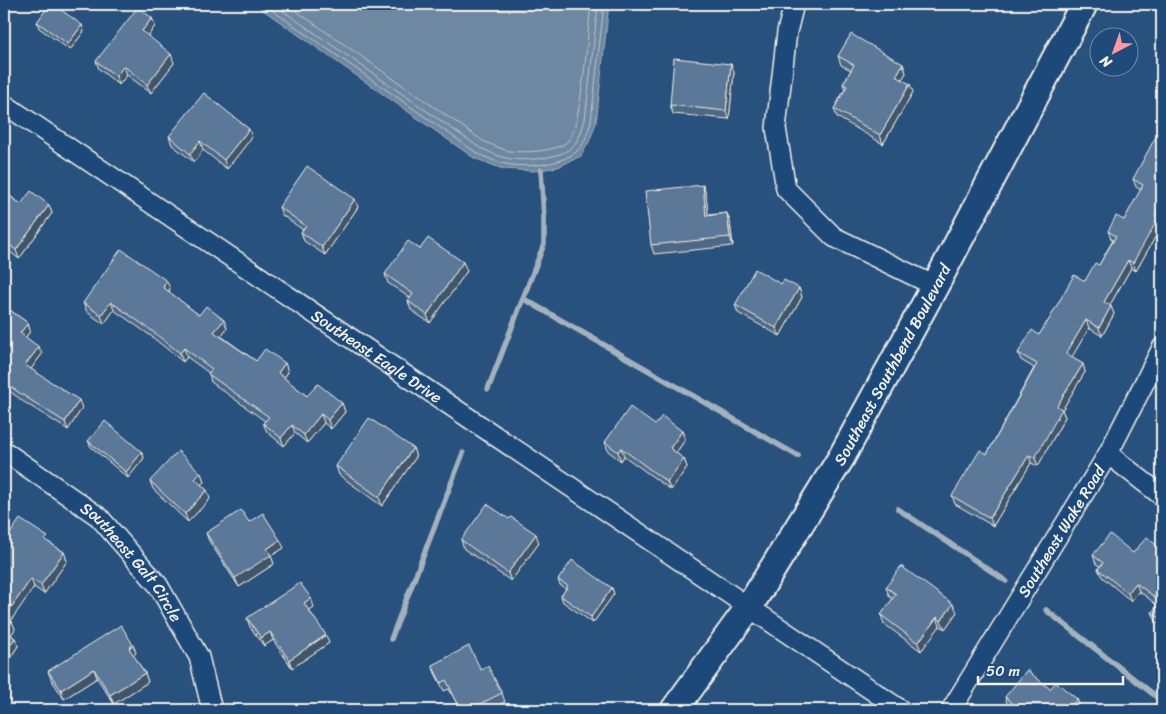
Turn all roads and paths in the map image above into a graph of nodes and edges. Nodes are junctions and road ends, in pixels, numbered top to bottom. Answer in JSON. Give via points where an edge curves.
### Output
{"nodes":[{"id":1,"x":794,"y":4,"type":"edge"},
{"id":2,"x":1084,"y":4,"type":"edge"},
{"id":3,"x":4,"y":104,"type":"edge"},
{"id":4,"x":934,"y":286,"type":"junction"},
{"id":5,"x":1162,"y":348,"type":"edge"},
{"id":6,"x":1108,"y":454,"type":"junction"},
{"id":7,"x":6,"y":457,"type":"edge"},
{"id":8,"x":1162,"y":496,"type":"edge"},
{"id":9,"x":750,"y":607,"type":"junction"},
{"id":10,"x":212,"y":710,"type":"edge"},
{"id":11,"x":674,"y":710,"type":"edge"},
{"id":12,"x":901,"y":710,"type":"edge"},
{"id":13,"x":952,"y":710,"type":"edge"}],
"edges":[{"from":1,"to":4,"type":"street","via":[[787,32],[776,128],[786,189],[834,237]]},
{"from":2,"to":4,"type":"street","name":"Southeast Southbend Boulevard"},
{"from":3,"to":9,"type":"street","name":"Southeast Eagle Drive"},
{"from":4,"to":9,"type":"street","name":"Southeast Southbend Boulevard","via":[[841,458]]},
{"from":5,"to":6,"type":"street","name":"Southeast Wake Road"},
{"from":6,"to":8,"type":"street"},
{"from":6,"to":13,"type":"street","name":"Southeast Wake Road"},
{"from":7,"to":10,"type":"street","name":"Southeast Galt Circle","via":[[99,517],[158,585],[199,657]]},
{"from":9,"to":11,"type":"street","name":"Southeast Southbend Boulevard"},
{"from":9,"to":12,"type":"street","name":"Southeast Eagle Drive"}]}
